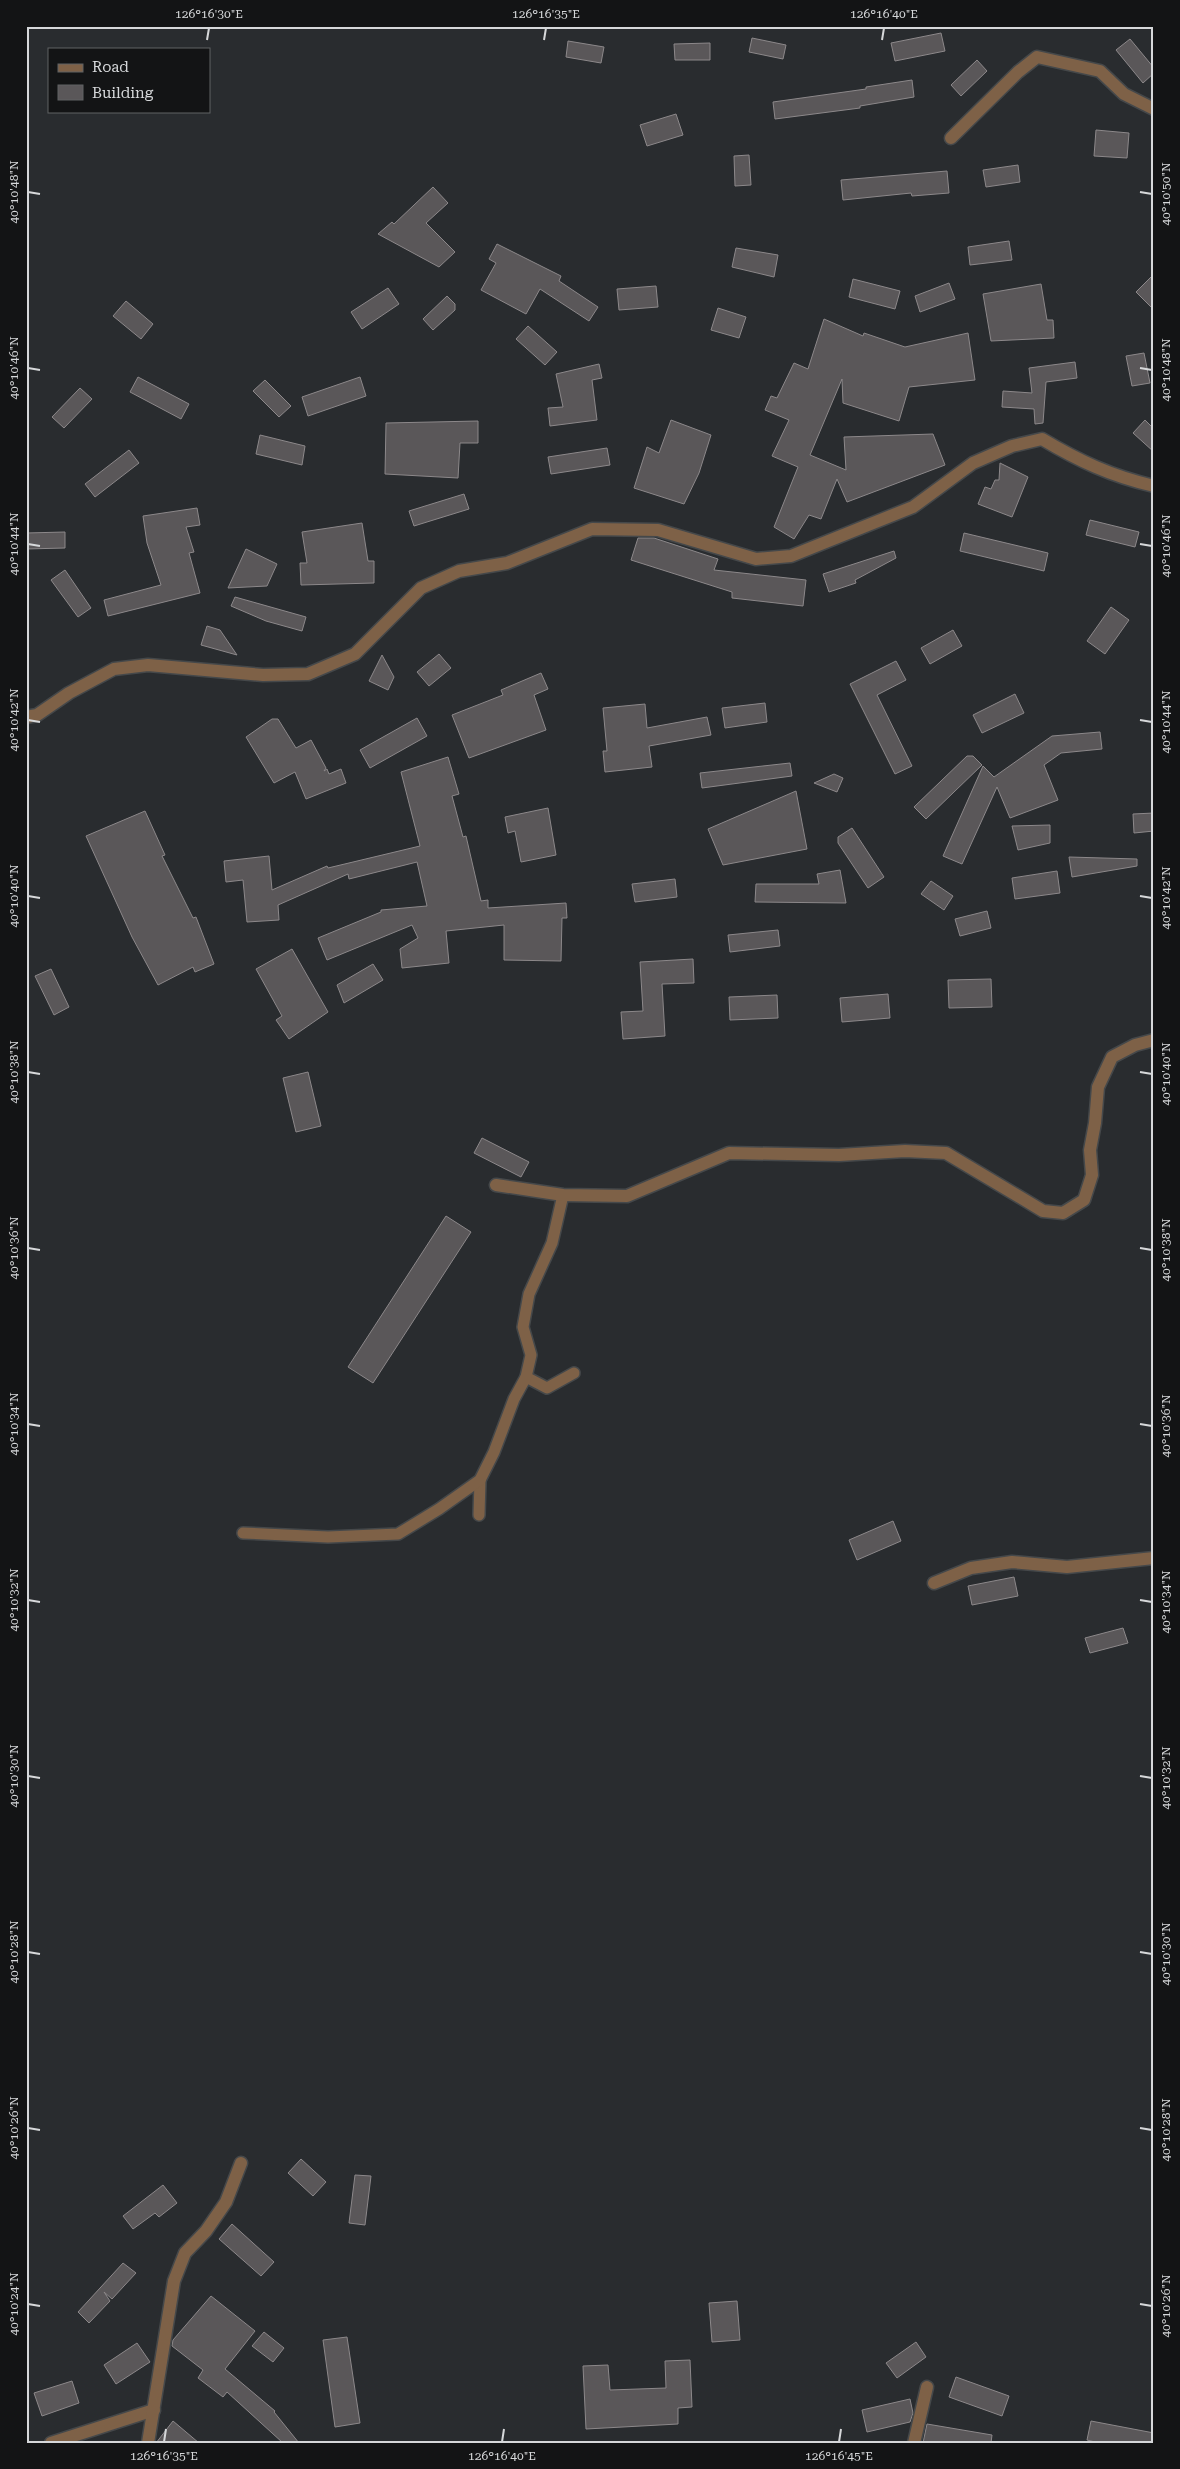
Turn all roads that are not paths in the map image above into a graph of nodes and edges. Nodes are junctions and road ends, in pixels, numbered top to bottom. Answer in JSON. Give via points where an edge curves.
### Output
{"nodes":[{"id":1,"x":1154,"y":109,"type":"edge"},
{"id":2,"x":951,"y":138,"type":"dead end"},
{"id":3,"x":1154,"y":486,"type":"edge"},
{"id":4,"x":26,"y":717,"type":"edge"},
{"id":5,"x":1154,"y":1040,"type":"edge"},
{"id":6,"x":496,"y":1185,"type":"dead end"},
{"id":7,"x":563,"y":1196,"type":"junction"},
{"id":8,"x":574,"y":1373,"type":"dead end"},
{"id":9,"x":526,"y":1377,"type":"junction"},
{"id":10,"x":480,"y":1480,"type":"junction"},
{"id":11,"x":479,"y":1515,"type":"dead end"},
{"id":12,"x":243,"y":1533,"type":"dead end"},
{"id":13,"x":1154,"y":1558,"type":"edge"},
{"id":14,"x":934,"y":1583,"type":"dead end"},
{"id":15,"x":240,"y":2163,"type":"dead end"},
{"id":16,"x":927,"y":2387,"type":"dead end"},
{"id":17,"x":154,"y":2410,"type":"junction"},
{"id":18,"x":51,"y":2443,"type":"edge"},
{"id":19,"x":148,"y":2443,"type":"edge"},
{"id":20,"x":914,"y":2443,"type":"edge"}],
"edges":[{"from":1,"to":2,"type":"street","via":[[1124,94],[1100,70],[1037,57]]},
{"from":3,"to":4,"type":"street","via":[[1082,462],[1042,439],[1012,446],[973,463],[913,507],[791,556],[756,559],[658,530],[592,529],[507,563],[459,571],[421,588],[355,654],[308,674],[263,675],[148,665],[114,669],[37,715]]},
{"from":5,"to":7,"type":"street","via":[[1134,1045],[1112,1057],[1098,1087],[1090,1150],[1092,1175],[1084,1200],[1063,1213],[1043,1211],[946,1153],[905,1151],[839,1155],[729,1153],[627,1196]]},
{"from":6,"to":7,"type":"street"},
{"from":7,"to":9,"type":"lane","via":[[552,1243],[529,1294],[523,1327],[531,1355]]},
{"from":8,"to":9,"type":"lane","via":[[547,1388]]},
{"from":9,"to":10,"type":"lane"},
{"from":10,"to":11,"type":"lane"},
{"from":10,"to":12,"type":"lane","via":[[439,1510],[398,1534],[328,1537]]},
{"from":13,"to":14,"type":"street","via":[[1067,1567],[1012,1562],[971,1568]]},
{"from":15,"to":17,"type":"street","via":[[226,2202],[206,2231],[185,2253],[174,2281]]},
{"from":16,"to":20,"type":"street"},
{"from":17,"to":18,"type":"street"},
{"from":17,"to":19,"type":"street"}]}
